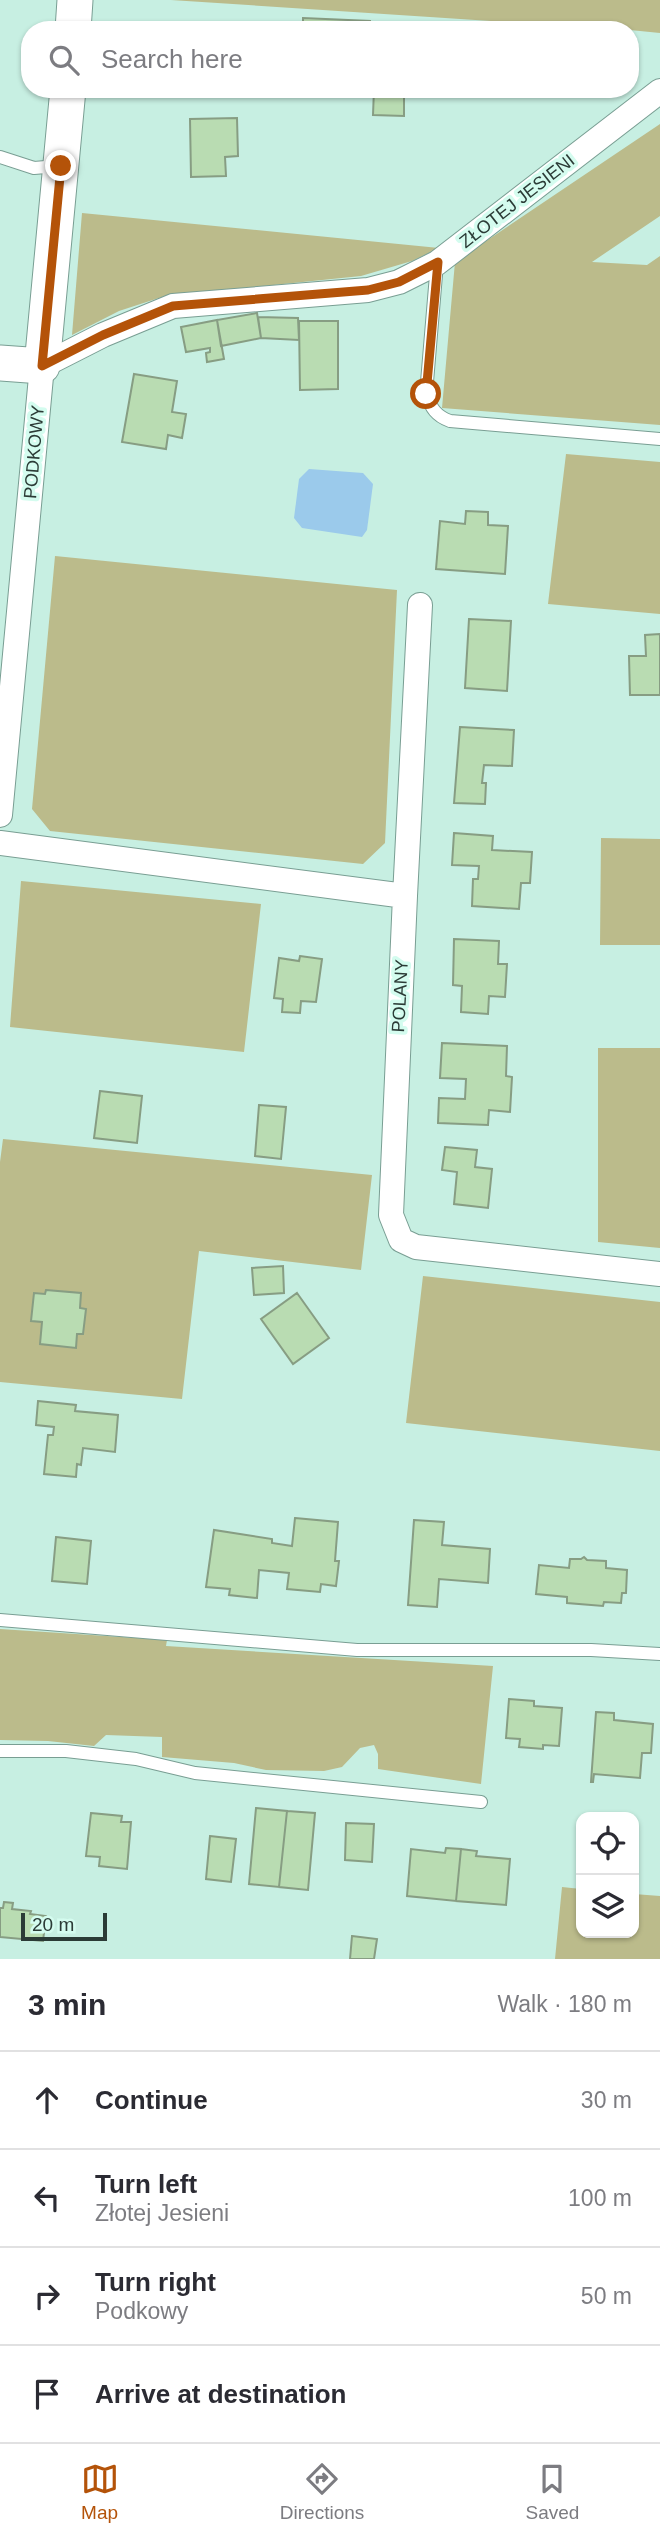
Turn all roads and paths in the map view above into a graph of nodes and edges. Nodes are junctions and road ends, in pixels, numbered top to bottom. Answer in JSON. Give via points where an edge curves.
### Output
{"nodes":[{"id":1,"x":75,"y":0,"type":"edge"},
{"id":2,"x":74,"y":21,"type":"edge"},
{"id":3,"x":660,"y":91,"type":"edge"},
{"id":4,"x":67,"y":98,"type":"edge"},
{"id":5,"x":0,"y":157,"type":"edge"},
{"id":6,"x":61,"y":166,"type":"junction"},
{"id":7,"x":438,"y":262,"type":"junction"},
{"id":8,"x":0,"y":363,"type":"edge"},
{"id":9,"x":42,"y":366,"type":"junction"},
{"id":10,"x":660,"y":439,"type":"edge"},
{"id":11,"x":420,"y":605,"type":"dead end"},
{"id":12,"x":0,"y":815,"type":"edge"},
{"id":13,"x":0,"y":843,"type":"edge"},
{"id":14,"x":405,"y":896,"type":"junction"},
{"id":15,"x":660,"y":1274,"type":"edge"},
{"id":16,"x":0,"y":1620,"type":"edge"},
{"id":17,"x":660,"y":1654,"type":"edge"},
{"id":18,"x":0,"y":1751,"type":"edge"},
{"id":19,"x":481,"y":1802,"type":"dead end"}],
"edges":[{"from":1,"to":2,"type":"street"},
{"from":3,"to":7,"type":"street","name":"ZŁOTEJ JESIENI"},
{"from":4,"to":6,"type":"street","name":"PODKOWY"},
{"from":5,"to":6,"type":"lane","via":[[34,168]]},
{"from":6,"to":9,"type":"street","name":"PODKOWY"},
{"from":7,"to":9,"type":"street","name":"ZŁOTEJ JESIENI","via":[[399,282],[368,290],[173,306]]},
{"from":7,"to":10,"type":"lane","via":[[426,394],[440,417]]},
{"from":8,"to":9,"type":"street"},
{"from":9,"to":12,"type":"street","name":"PODKOWY"},
{"from":11,"to":14,"type":"street"},
{"from":13,"to":14,"type":"street"},
{"from":14,"to":15,"type":"street","name":"POLANY","via":[[391,1215],[401,1240],[416,1247]]},
{"from":16,"to":17,"type":"lane","via":[[357,1650]]},
{"from":18,"to":19,"type":"lane","via":[[66,1751],[136,1759],[195,1773]]}]}
